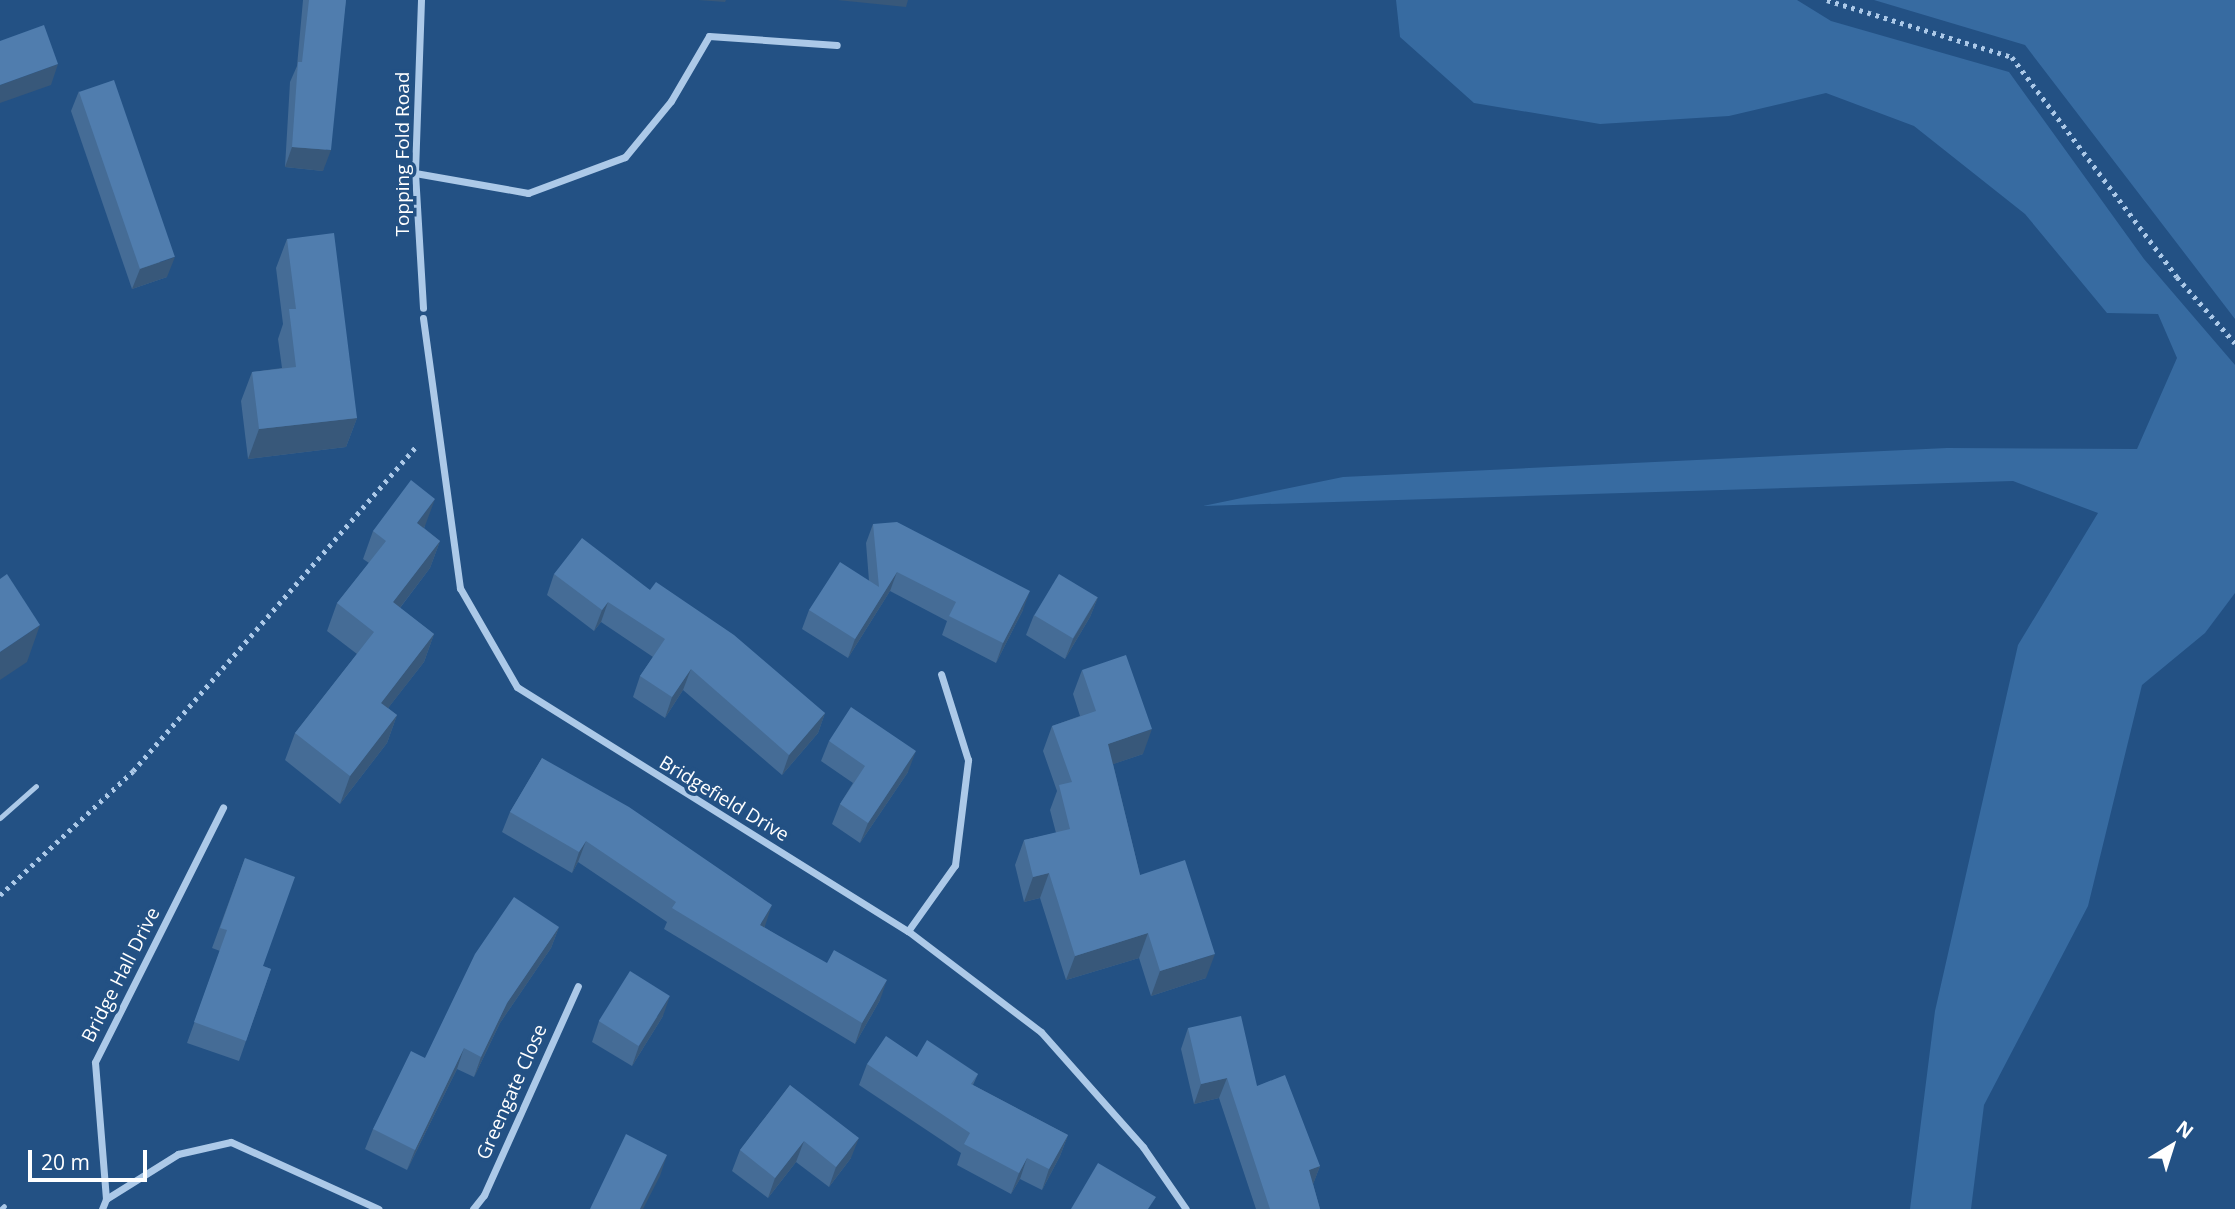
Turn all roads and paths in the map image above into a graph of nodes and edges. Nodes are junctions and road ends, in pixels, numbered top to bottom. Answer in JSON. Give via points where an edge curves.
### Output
{"nodes":[{"id":1,"x":421,"y":0,"type":"edge"},
{"id":2,"x":1827,"y":0,"type":"edge"},
{"id":3,"x":837,"y":45,"type":"dead end"},
{"id":4,"x":415,"y":173,"type":"junction"},
{"id":5,"x":423,"y":307,"type":"dead end"},
{"id":6,"x":423,"y":318,"type":"dead end"},
{"id":7,"x":2235,"y":342,"type":"edge"},
{"id":8,"x":436,"y":425,"type":"junction"},
{"id":9,"x":941,"y":674,"type":"dead end"},
{"id":10,"x":36,"y":786,"type":"dead end"},
{"id":11,"x":223,"y":807,"type":"dead end"},
{"id":12,"x":0,"y":818,"type":"edge"},
{"id":13,"x":0,"y":895,"type":"edge"},
{"id":14,"x":908,"y":930,"type":"junction"},
{"id":15,"x":578,"y":986,"type":"dead end"},
{"id":16,"x":106,"y":1199,"type":"junction"},
{"id":17,"x":102,"y":1209,"type":"edge"},
{"id":18,"x":379,"y":1209,"type":"edge"},
{"id":19,"x":473,"y":1209,"type":"edge"},
{"id":20,"x":1186,"y":1209,"type":"edge"}],
"edges":[{"from":1,"to":4,"type":"street","name":"Topping Fold Road"},
{"from":2,"to":7,"type":"path","via":[[2012,57],[2177,277]]},
{"from":3,"to":4,"type":"street","via":[[709,36],[671,102],[625,157],[528,193]]},
{"from":4,"to":5,"type":"street","name":"Topping Fold Road"},
{"from":6,"to":8,"type":"street","name":"Bridgefield Drive"},
{"from":8,"to":13,"type":"path","via":[[133,771]]},
{"from":8,"to":14,"type":"street","name":"Bridgefield Drive","via":[[460,588],[517,687]]},
{"from":9,"to":14,"type":"street","via":[[968,760],[955,865]]},
{"from":10,"to":12,"type":"lane"},
{"from":11,"to":16,"type":"street","name":"Bridge Hall Drive","via":[[95,1062]]},
{"from":14,"to":20,"type":"street","name":"Bridgefield Drive","via":[[1041,1032],[1143,1147]]},
{"from":15,"to":19,"type":"street","name":"Greengate Close","via":[[484,1195]]},
{"from":16,"to":17,"type":"street","name":"Bridge Hall Drive"},
{"from":16,"to":18,"type":"street","via":[[178,1154],[231,1142]]}]}
